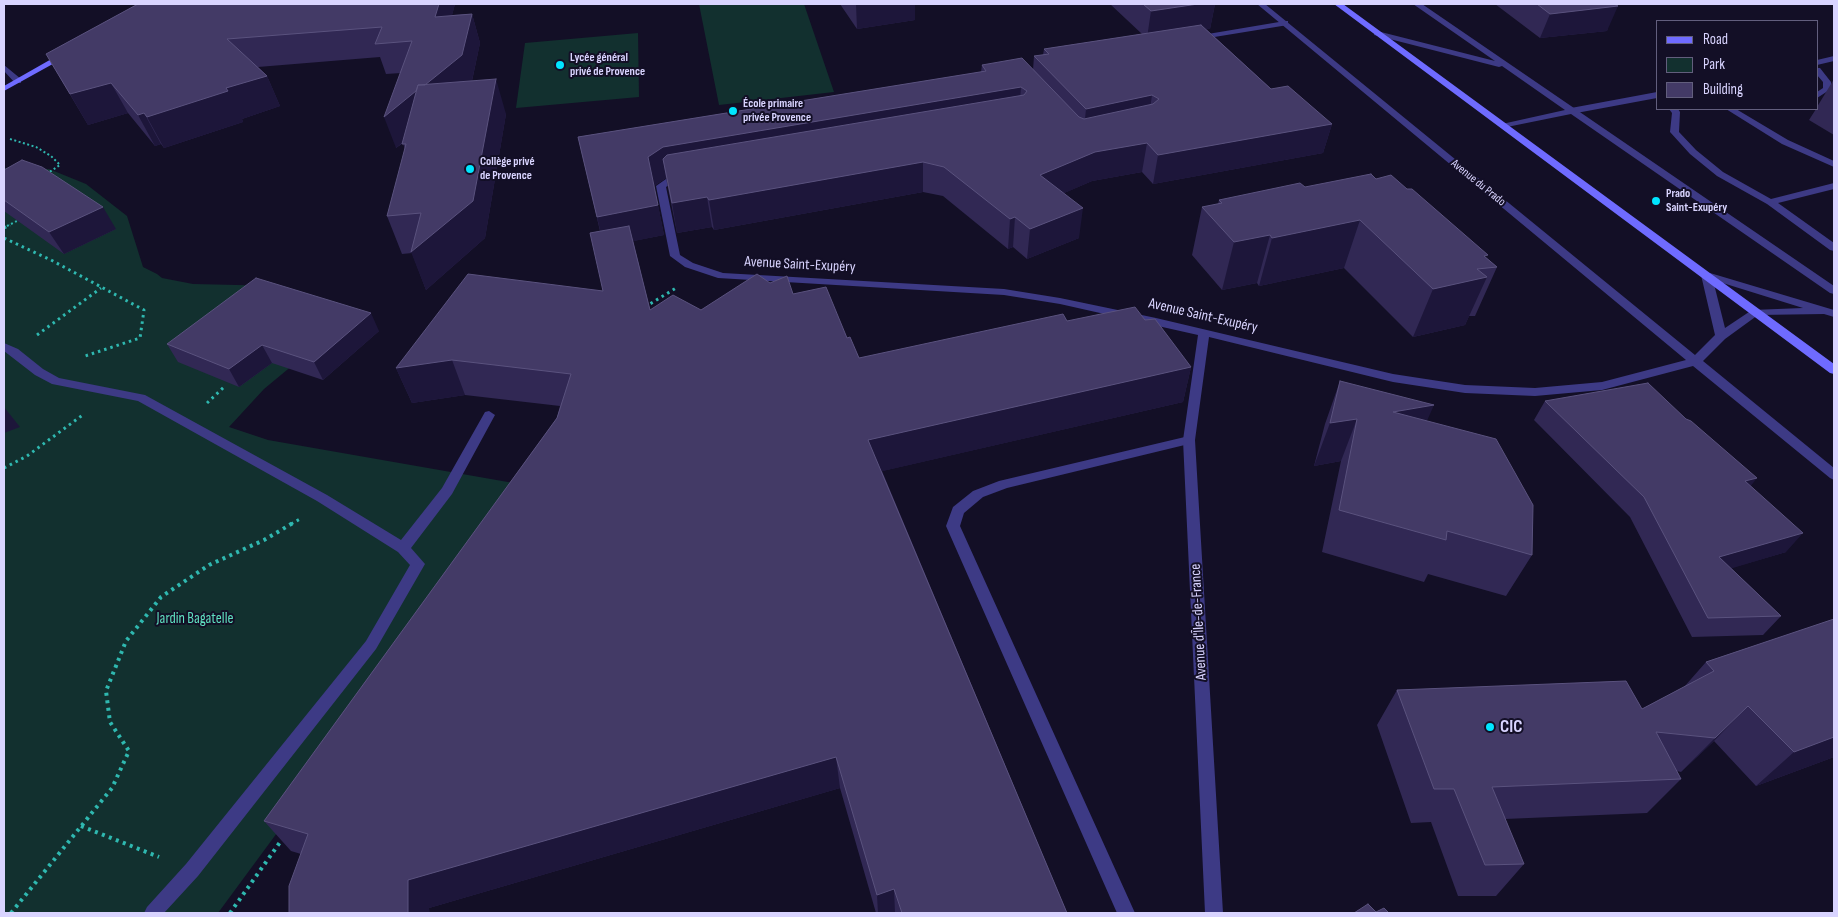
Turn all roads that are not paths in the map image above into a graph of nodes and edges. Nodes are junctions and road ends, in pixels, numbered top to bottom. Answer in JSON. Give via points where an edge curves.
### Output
{"nodes":[{"id":1,"x":1261,"y":4,"type":"edge"},
{"id":2,"x":1338,"y":4,"type":"edge"},
{"id":3,"x":1417,"y":4,"type":"edge"},
{"id":4,"x":1285,"y":23,"type":"junction"},
{"id":5,"x":1377,"y":33,"type":"junction"},
{"id":6,"x":1187,"y":40,"type":"edge"},
{"id":7,"x":73,"y":50,"type":"edge"},
{"id":8,"x":1834,"y":58,"type":"edge"},
{"id":9,"x":1818,"y":63,"type":"edge"},
{"id":10,"x":4,"y":67,"type":"edge"},
{"id":11,"x":1508,"y":67,"type":"junction"},
{"id":12,"x":1818,"y":71,"type":"edge"},
{"id":13,"x":18,"y":81,"type":"junction"},
{"id":14,"x":4,"y":90,"type":"edge"},
{"id":15,"x":1818,"y":94,"type":"edge"},
{"id":16,"x":1656,"y":95,"type":"edge"},
{"id":17,"x":1675,"y":110,"type":"edge"},
{"id":18,"x":1732,"y":110,"type":"edge"},
{"id":19,"x":1572,"y":111,"type":"junction"},
{"id":20,"x":1505,"y":126,"type":"junction"},
{"id":21,"x":1834,"y":164,"type":"edge"},
{"id":22,"x":689,"y":177,"type":"edge"},
{"id":23,"x":1834,"y":186,"type":"edge"},
{"id":24,"x":1770,"y":202,"type":"junction"},
{"id":25,"x":1834,"y":248,"type":"edge"},
{"id":26,"x":1706,"y":275,"type":"junction"},
{"id":27,"x":1834,"y":291,"type":"edge"},
{"id":28,"x":1756,"y":312,"type":"junction"},
{"id":29,"x":1829,"y":312,"type":"edge"},
{"id":30,"x":1204,"y":332,"type":"junction"},
{"id":31,"x":1721,"y":336,"type":"junction"},
{"id":32,"x":9,"y":350,"type":"edge"},
{"id":33,"x":1696,"y":361,"type":"junction"},
{"id":34,"x":1834,"y":370,"type":"edge"},
{"id":35,"x":489,"y":415,"type":"dead end"},
{"id":36,"x":1189,"y":440,"type":"junction"},
{"id":37,"x":1834,"y":475,"type":"edge"},
{"id":38,"x":403,"y":548,"type":"junction"},
{"id":39,"x":153,"y":913,"type":"edge"},
{"id":40,"x":1126,"y":913,"type":"edge"},
{"id":41,"x":1214,"y":913,"type":"edge"}],
"edges":[{"from":1,"to":4,"type":"street","name":"Avenue du Prado"},
{"from":2,"to":5,"type":"main road"},
{"from":3,"to":11,"type":"street"},
{"from":4,"to":6,"type":"street"},
{"from":4,"to":33,"type":"street","name":"Avenue du Prado"},
{"from":5,"to":11,"type":"street"},
{"from":5,"to":20,"type":"main road"},
{"from":7,"to":13,"type":"main road"},
{"from":8,"to":9,"type":"street"},
{"from":10,"to":13,"type":"street"},
{"from":11,"to":19,"type":"street"},
{"from":12,"to":15,"type":"street","via":[[1827,82],[1827,89]]},
{"from":13,"to":14,"type":"main road"},
{"from":16,"to":19,"type":"street"},
{"from":17,"to":24,"type":"street","via":[[1674,132],[1693,152],[1720,174]]},
{"from":18,"to":21,"type":"street","via":[[1785,142]]},
{"from":19,"to":20,"type":"street"},
{"from":19,"to":27,"type":"street"},
{"from":20,"to":26,"type":"main road"},
{"from":22,"to":30,"type":"street","name":"Avenue Saint-Exupéry","via":[[661,186],[675,256],[704,271],[722,276],[1004,292]]},
{"from":23,"to":24,"type":"street"},
{"from":24,"to":25,"type":"street"},
{"from":26,"to":28,"type":"main road"},
{"from":26,"to":29,"type":"street"},
{"from":26,"to":31,"type":"street"},
{"from":28,"to":29,"type":"street"},
{"from":28,"to":31,"type":"street"},
{"from":28,"to":34,"type":"main road"},
{"from":30,"to":33,"type":"street","name":"Avenue Saint-Exupéry","via":[[1393,378],[1465,389],[1535,392],[1602,386]]},
{"from":30,"to":36,"type":"street","name":"Avenue d'Île-de-France"},
{"from":31,"to":33,"type":"street"},
{"from":32,"to":38,"type":"street","via":[[56,382],[141,398],[322,498]]},
{"from":33,"to":37,"type":"street","name":"Avenue du Prado"},
{"from":35,"to":38,"type":"street","via":[[447,492]]},
{"from":36,"to":40,"type":"street","via":[[1004,484],[978,494],[958,510],[953,526]]},
{"from":36,"to":41,"type":"street","name":"Avenue d'Île-de-France"},
{"from":38,"to":39,"type":"street","via":[[418,564],[372,645],[192,870]]}]}
